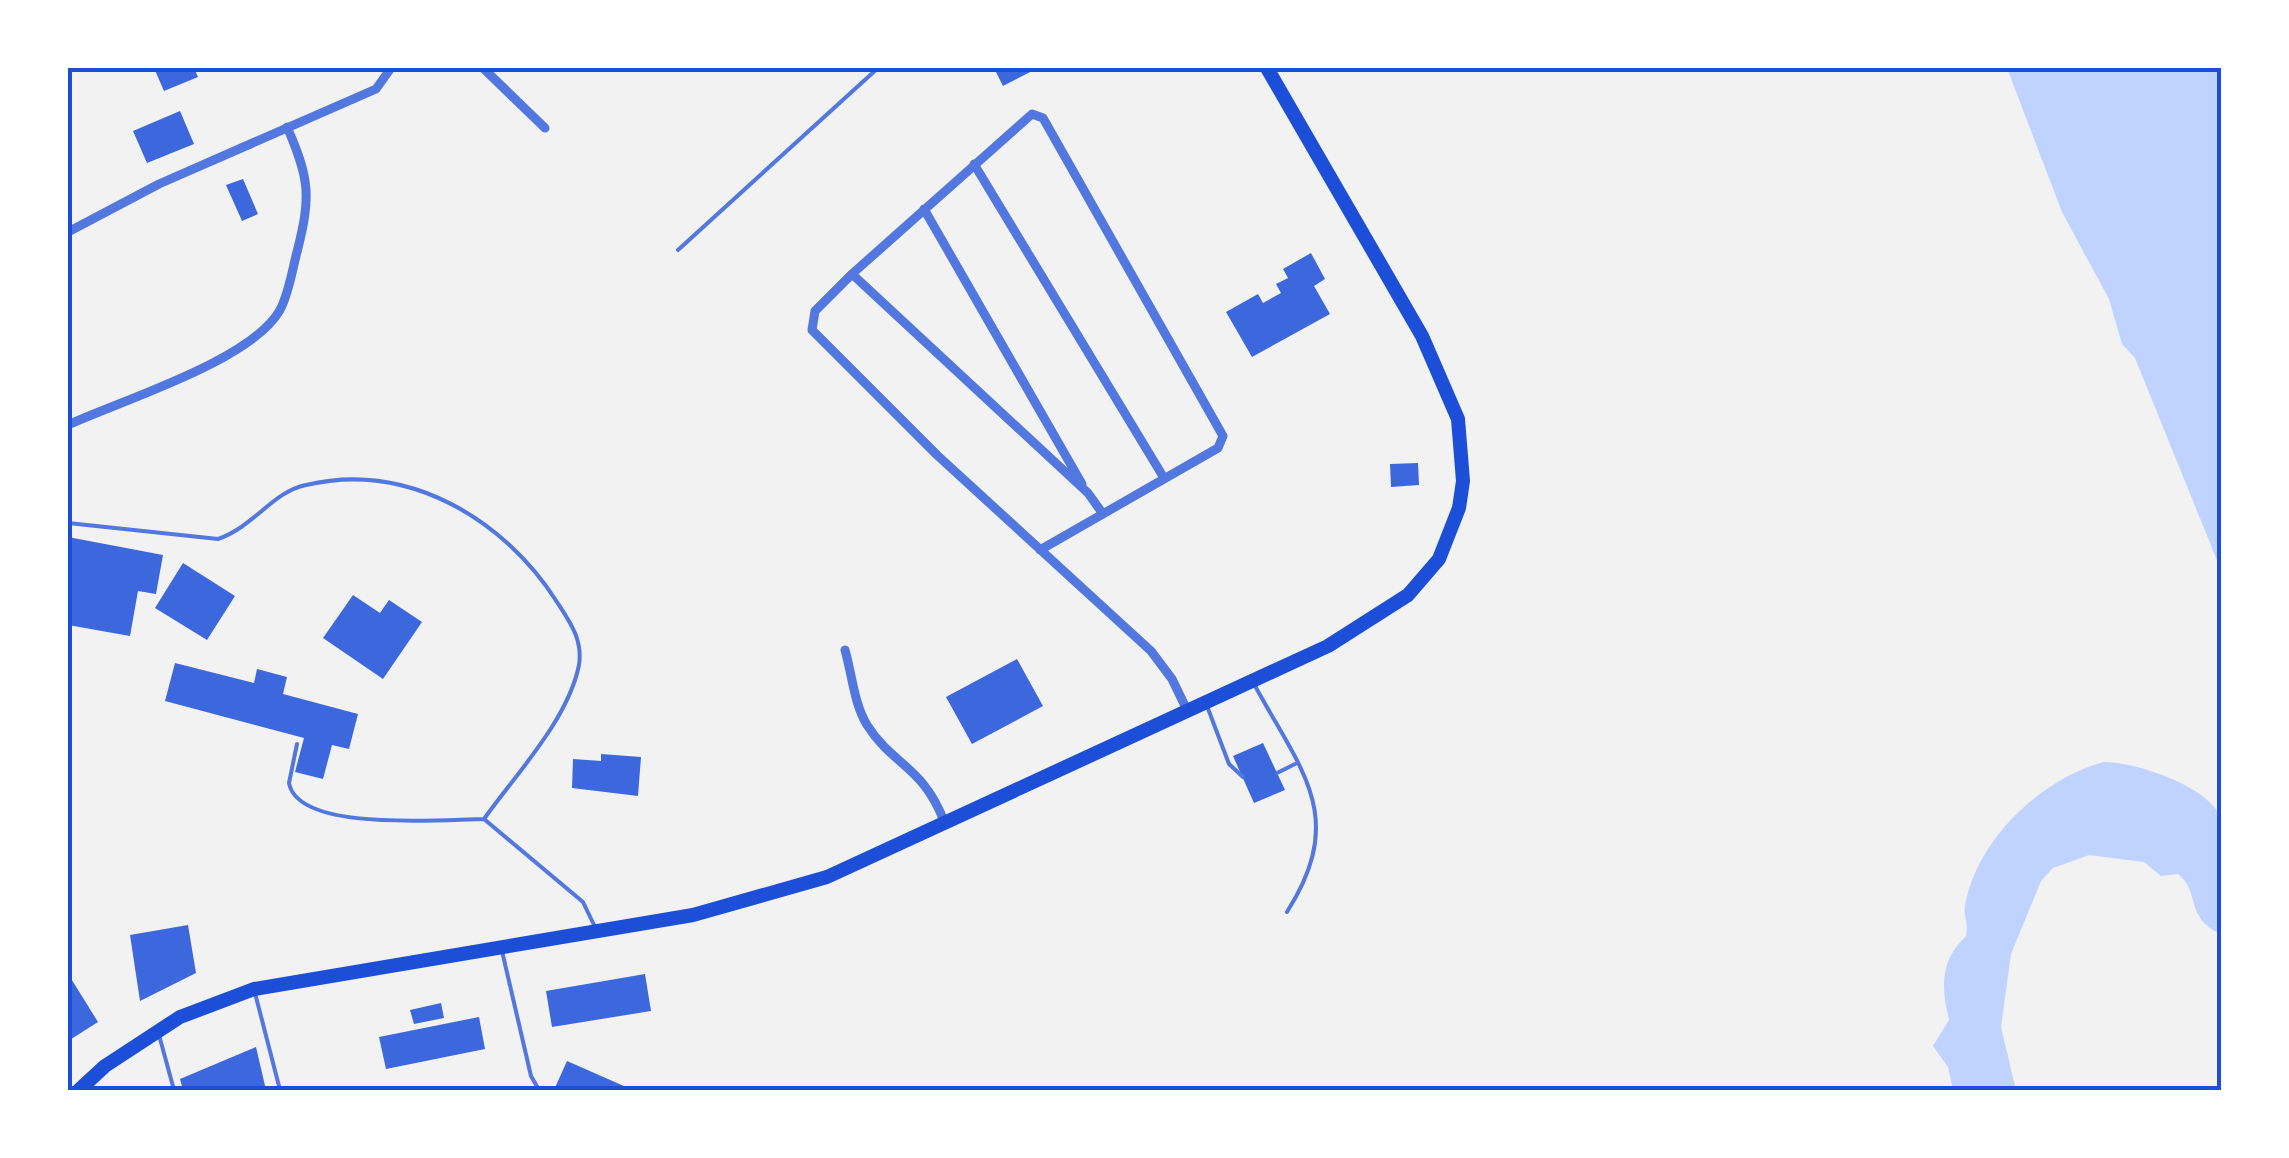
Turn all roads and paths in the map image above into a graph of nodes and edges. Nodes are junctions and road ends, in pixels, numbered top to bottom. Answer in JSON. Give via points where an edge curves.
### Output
{"nodes":[{"id":1,"x":391,"y":68,"type":"edge"},
{"id":2,"x":484,"y":68,"type":"edge"},
{"id":3,"x":878,"y":68,"type":"edge"},
{"id":4,"x":1268,"y":68,"type":"edge"},
{"id":5,"x":870,"y":70,"type":"edge"},
{"id":6,"x":287,"y":127,"type":"junction"},
{"id":7,"x":544,"y":128,"type":"dead end"},
{"id":8,"x":974,"y":164,"type":"junction"},
{"id":9,"x":924,"y":209,"type":"junction"},
{"id":10,"x":68,"y":232,"type":"edge"},
{"id":11,"x":678,"y":250,"type":"dead end"},
{"id":12,"x":852,"y":274,"type":"junction"},
{"id":13,"x":68,"y":425,"type":"edge"},
{"id":14,"x":1164,"y":478,"type":"junction"},
{"id":15,"x":1088,"y":493,"type":"junction"},
{"id":16,"x":1102,"y":514,"type":"junction"},
{"id":17,"x":68,"y":523,"type":"edge"},
{"id":18,"x":1040,"y":550,"type":"junction"},
{"id":19,"x":846,"y":650,"type":"dead end"},
{"id":20,"x":1252,"y":680,"type":"junction"},
{"id":21,"x":1205,"y":702,"type":"junction"},
{"id":22,"x":1187,"y":710,"type":"junction"},
{"id":23,"x":297,"y":744,"type":"dead end"},
{"id":24,"x":1297,"y":763,"type":"junction"},
{"id":25,"x":1277,"y":773,"type":"dead end"},
{"id":26,"x":1242,"y":777,"type":"dead end"},
{"id":27,"x":484,"y":819,"type":"junction"},
{"id":28,"x":944,"y":821,"type":"junction"},
{"id":29,"x":1287,"y":912,"type":"dead end"},
{"id":30,"x":597,"y":932,"type":"junction"},
{"id":31,"x":501,"y":946,"type":"junction"},
{"id":32,"x":254,"y":989,"type":"junction"},
{"id":33,"x":158,"y":1030,"type":"junction"},
{"id":34,"x":79,"y":1090,"type":"edge"},
{"id":35,"x":174,"y":1090,"type":"edge"},
{"id":36,"x":280,"y":1090,"type":"edge"},
{"id":37,"x":539,"y":1090,"type":"edge"}],
"edges":[{"from":1,"to":6,"type":"street","via":[[376,89]]},
{"from":2,"to":7,"type":"street"},
{"from":3,"to":5,"type":"lane"},
{"from":4,"to":20,"type":"main road","via":[[1444,379],[1458,419],[1464,480],[1451,534],[1424,581],[1356,632]]},
{"from":5,"to":11,"type":"lane"},
{"from":6,"to":10,"type":"street"},
{"from":6,"to":13,"type":"street","via":[[309,192],[279,311],[239,349]]},
{"from":8,"to":9,"type":"street"},
{"from":8,"to":14,"type":"street"},
{"from":8,"to":14,"type":"street","via":[[1028,116],[1043,118],[1222,431],[1218,448]]},
{"from":9,"to":12,"type":"street"},
{"from":9,"to":15,"type":"street"},
{"from":12,"to":15,"type":"street"},
{"from":12,"to":18,"type":"street","via":[[815,312],[815,336]]},
{"from":14,"to":16,"type":"street"},
{"from":15,"to":16,"type":"street"},
{"from":16,"to":18,"type":"street"},
{"from":17,"to":27,"type":"lane","via":[[218,539],[241,531],[279,496],[329,481],[434,494],[486,523],[549,590],[574,628],[579,662],[562,706]]},
{"from":18,"to":22,"type":"street","via":[[1151,651]]},
{"from":19,"to":28,"type":"street","via":[[870,729],[920,775]]},
{"from":20,"to":21,"type":"main road"},
{"from":20,"to":24,"type":"lane"},
{"from":21,"to":22,"type":"main road"},
{"from":21,"to":26,"type":"lane","via":[[1229,764]]},
{"from":22,"to":28,"type":"main road"},
{"from":23,"to":27,"type":"lane","via":[[289,790],[326,812],[369,820]]},
{"from":24,"to":25,"type":"lane"},
{"from":24,"to":29,"type":"lane","via":[[1318,823],[1310,876]]},
{"from":27,"to":30,"type":"lane","via":[[583,902]]},
{"from":28,"to":30,"type":"main road","via":[[785,892]]},
{"from":30,"to":31,"type":"main road"},
{"from":31,"to":32,"type":"main road"},
{"from":31,"to":37,"type":"lane"},
{"from":32,"to":33,"type":"main road"},
{"from":32,"to":36,"type":"lane"},
{"from":33,"to":34,"type":"main road"},
{"from":33,"to":35,"type":"lane"}]}
